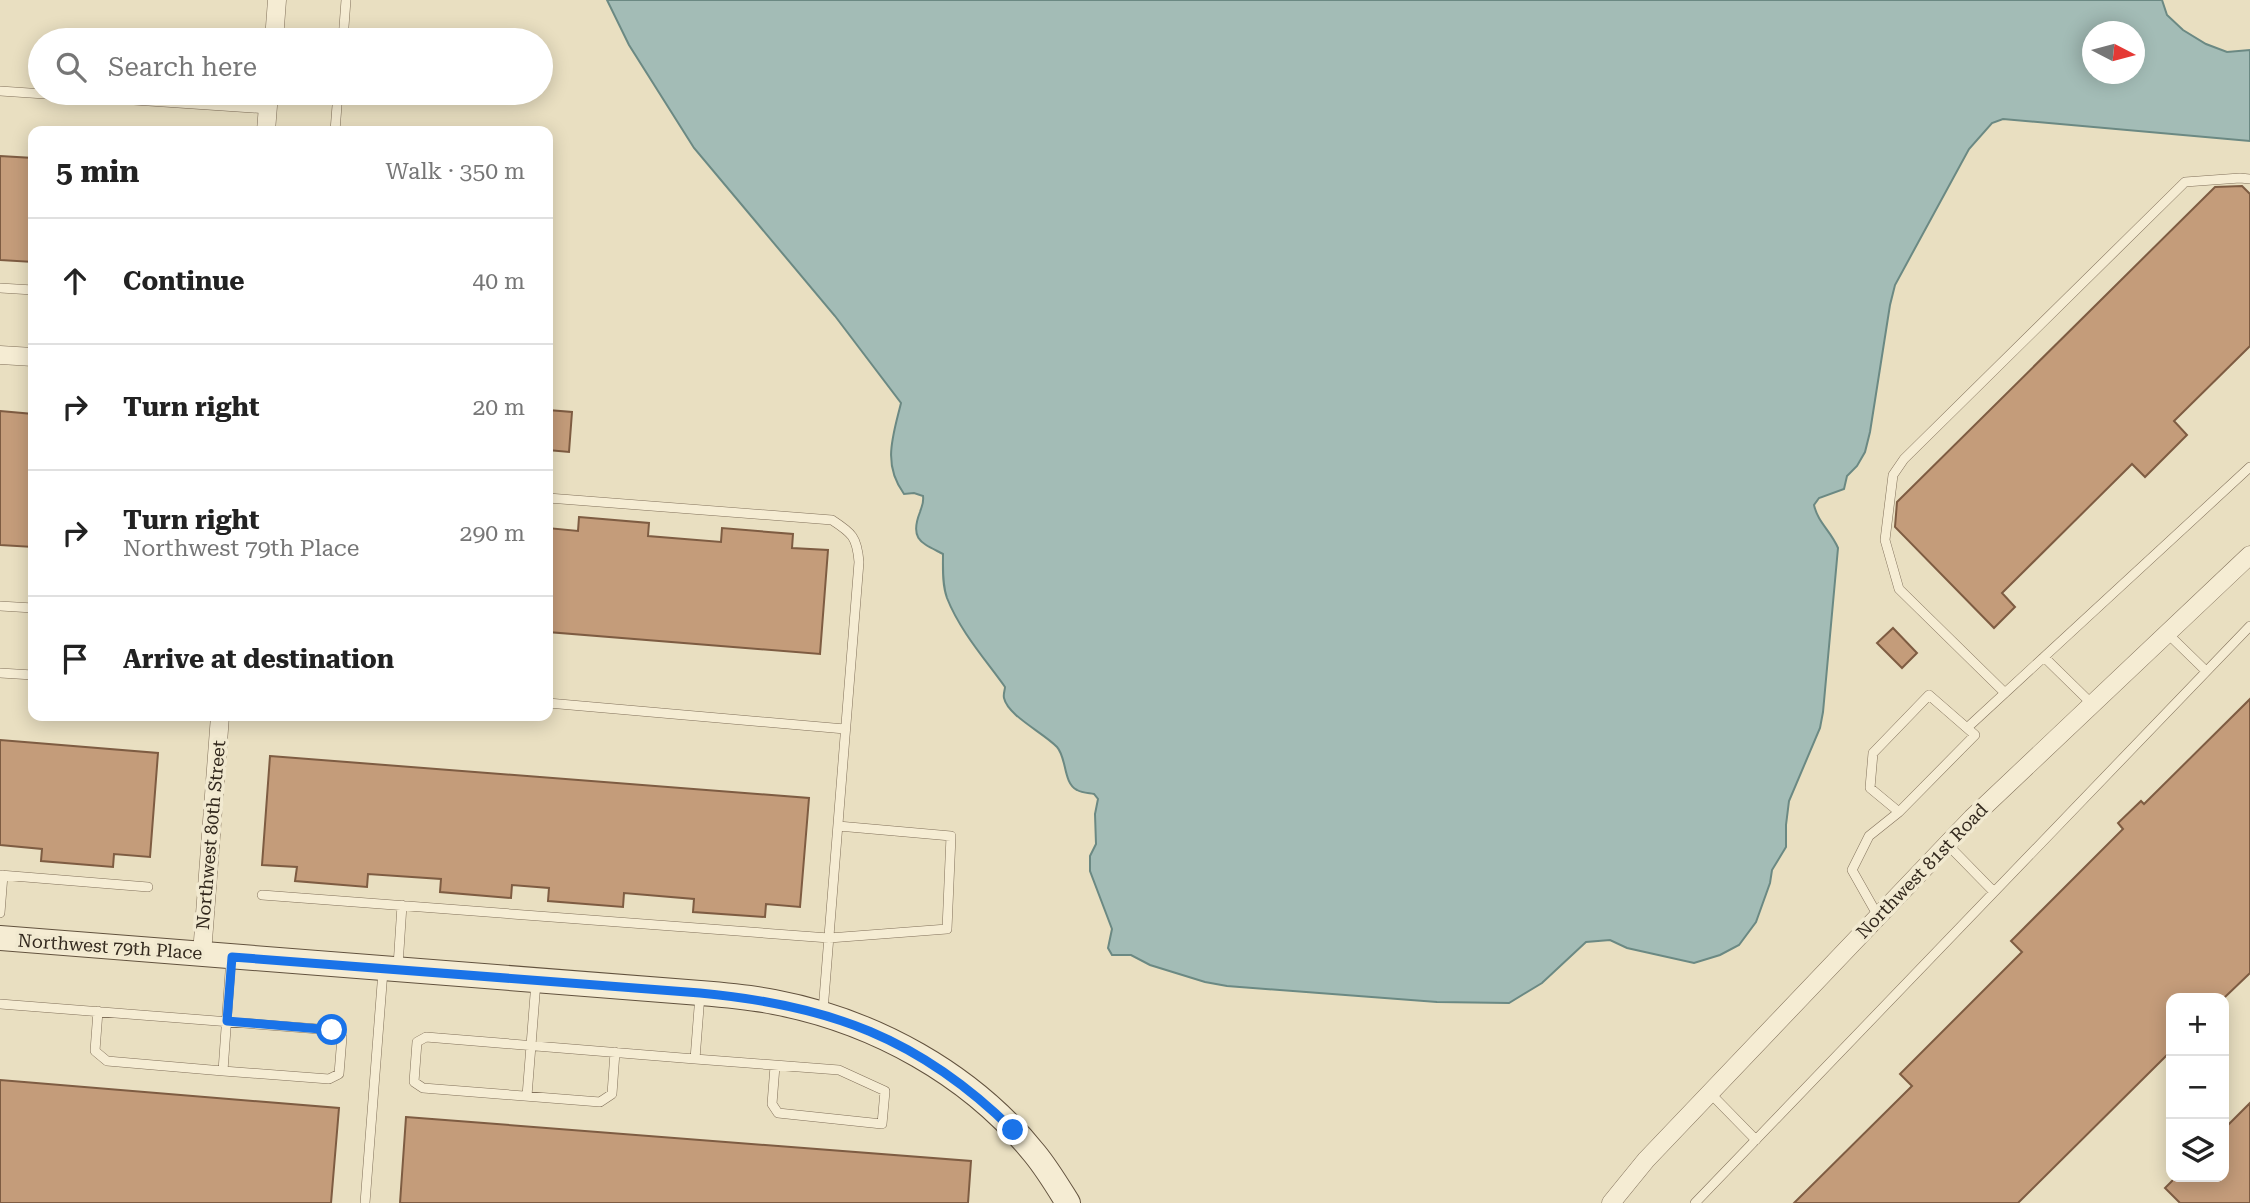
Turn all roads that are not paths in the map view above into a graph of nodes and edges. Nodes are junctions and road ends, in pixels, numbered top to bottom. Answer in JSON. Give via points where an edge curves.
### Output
{"nodes":[{"id":1,"x":277,"y":0,"type":"edge"},
{"id":2,"x":346,"y":0,"type":"edge"},
{"id":3,"x":275,"y":28,"type":"edge"},
{"id":4,"x":344,"y":28,"type":"edge"},
{"id":5,"x":0,"y":91,"type":"edge"},
{"id":6,"x":28,"y":92,"type":"edge"},
{"id":7,"x":269,"y":105,"type":"edge"},
{"id":8,"x":337,"y":105,"type":"edge"},
{"id":9,"x":267,"y":126,"type":"edge"},
{"id":10,"x":335,"y":126,"type":"edge"},
{"id":11,"x":2250,"y":179,"type":"edge"},
{"id":12,"x":0,"y":288,"type":"edge"},
{"id":13,"x":28,"y":290,"type":"edge"},
{"id":14,"x":0,"y":355,"type":"edge"},
{"id":15,"x":28,"y":357,"type":"edge"},
{"id":16,"x":2250,"y":467,"type":"edge"},
{"id":17,"x":553,"y":498,"type":"edge"},
{"id":18,"x":2250,"y":555,"type":"edge"},
{"id":19,"x":0,"y":606,"type":"edge"},
{"id":20,"x":28,"y":608,"type":"edge"},
{"id":21,"x":2250,"y":626,"type":"edge"},
{"id":22,"x":2167,"y":634,"type":"junction"},
{"id":23,"x":2044,"y":657,"type":"junction"},
{"id":24,"x":2207,"y":671,"type":"junction"},
{"id":25,"x":0,"y":673,"type":"edge"},
{"id":26,"x":28,"y":675,"type":"edge"},
{"id":27,"x":2005,"y":693,"type":"junction"},
{"id":28,"x":553,"y":703,"type":"edge"},
{"id":29,"x":2092,"y":704,"type":"junction"},
{"id":30,"x":220,"y":721,"type":"edge"},
{"id":31,"x":1967,"y":728,"type":"junction"},
{"id":32,"x":845,"y":729,"type":"junction"},
{"id":33,"x":1899,"y":812,"type":"junction"},
{"id":34,"x":838,"y":826,"type":"junction"},
{"id":35,"x":1947,"y":844,"type":"junction"},
{"id":36,"x":2,"y":875,"type":"edge"},
{"id":37,"x":148,"y":887,"type":"dead end"},
{"id":38,"x":1994,"y":892,"type":"junction"},
{"id":39,"x":262,"y":895,"type":"dead end"},
{"id":40,"x":402,"y":905,"type":"junction"},
{"id":41,"x":0,"y":913,"type":"edge"},
{"id":42,"x":1878,"y":916,"type":"junction"},
{"id":43,"x":0,"y":938,"type":"edge"},
{"id":44,"x":829,"y":938,"type":"junction"},
{"id":45,"x":202,"y":954,"type":"junction"},
{"id":46,"x":232,"y":957,"type":"junction"},
{"id":47,"x":390,"y":969,"type":"junction"},
{"id":48,"x":536,"y":980,"type":"junction"},
{"id":49,"x":700,"y":993,"type":"junction"},
{"id":50,"x":0,"y":1004,"type":"edge"},
{"id":51,"x":98,"y":1011,"type":"junction"},
{"id":52,"x":823,"y":1014,"type":"junction"},
{"id":53,"x":227,"y":1021,"type":"junction"},
{"id":54,"x":531,"y":1045,"type":"junction"},
{"id":55,"x":615,"y":1052,"type":"junction"},
{"id":56,"x":695,"y":1059,"type":"junction"},
{"id":57,"x":775,"y":1066,"type":"junction"},
{"id":58,"x":223,"y":1070,"type":"junction"},
{"id":59,"x":1710,"y":1093,"type":"junction"},
{"id":60,"x":527,"y":1096,"type":"junction"},
{"id":61,"x":1756,"y":1140,"type":"junction"},
{"id":62,"x":365,"y":1203,"type":"edge"},
{"id":63,"x":1068,"y":1203,"type":"edge"},
{"id":64,"x":1611,"y":1203,"type":"edge"},
{"id":65,"x":1695,"y":1203,"type":"edge"}],
"edges":[{"from":1,"to":3,"type":"street"},
{"from":2,"to":4,"type":"lane"},
{"from":5,"to":6,"type":"lane"},
{"from":7,"to":9,"type":"street"},
{"from":8,"to":10,"type":"lane"},
{"from":11,"to":27,"type":"lane","via":[[2185,182],[1893,475],[1885,540],[1899,589]]},
{"from":12,"to":13,"type":"lane"},
{"from":14,"to":15,"type":"street"},
{"from":16,"to":23,"type":"lane"},
{"from":17,"to":32,"type":"lane","via":[[832,520],[850,532],[859,562]]},
{"from":18,"to":22,"type":"street","name":"Northwest 81st Road"},
{"from":19,"to":20,"type":"lane"},
{"from":21,"to":24,"type":"lane"},
{"from":22,"to":24,"type":"lane"},
{"from":22,"to":29,"type":"street","name":"Northwest 81st Road"},
{"from":23,"to":27,"type":"lane"},
{"from":23,"to":29,"type":"lane"},
{"from":24,"to":38,"type":"lane"},
{"from":25,"to":26,"type":"lane"},
{"from":27,"to":31,"type":"lane"},
{"from":28,"to":32,"type":"lane"},
{"from":29,"to":35,"type":"street","name":"Northwest 81st Road"},
{"from":30,"to":45,"type":"street","name":"Northwest 80th Street"},
{"from":31,"to":33,"type":"lane","via":[[1975,735]]},
{"from":31,"to":33,"type":"lane","via":[[1928,695],[1872,753],[1870,788]]},
{"from":32,"to":34,"type":"lane"},
{"from":33,"to":42,"type":"lane","via":[[1870,836],[1852,870]]},
{"from":34,"to":44,"type":"lane"},
{"from":34,"to":44,"type":"lane","via":[[951,836],[947,929]]},
{"from":35,"to":38,"type":"lane"},
{"from":35,"to":42,"type":"street","name":"Northwest 81st Road"},
{"from":36,"to":37,"type":"lane"},
{"from":36,"to":41,"type":"lane"},
{"from":38,"to":61,"type":"lane"},
{"from":39,"to":40,"type":"lane"},
{"from":40,"to":44,"type":"lane"},
{"from":40,"to":47,"type":"lane"},
{"from":42,"to":59,"type":"street","name":"Northwest 81st Road"},
{"from":43,"to":45,"type":"main road","name":"Northwest 79th Place"},
{"from":44,"to":52,"type":"lane"},
{"from":45,"to":46,"type":"main road","name":"Northwest 79th Place"},
{"from":46,"to":47,"type":"main road","name":"Northwest 79th Place"},
{"from":46,"to":53,"type":"lane"},
{"from":47,"to":48,"type":"main road","name":"Northwest 79th Place"},
{"from":47,"to":62,"type":"lane"},
{"from":48,"to":49,"type":"main road","name":"Northwest 79th Place"},
{"from":48,"to":54,"type":"lane"},
{"from":49,"to":52,"type":"main road","name":"Northwest 79th Place","via":[[773,1001]]},
{"from":49,"to":56,"type":"lane"},
{"from":50,"to":51,"type":"lane"},
{"from":51,"to":53,"type":"lane"},
{"from":51,"to":58,"type":"lane","via":[[95,1051],[107,1061]]},
{"from":52,"to":63,"type":"main road","name":"Northwest 79th Place","via":[[897,1043],[964,1086],[1036,1154]]},
{"from":53,"to":58,"type":"lane"},
{"from":53,"to":58,"type":"lane","via":[[332,1030],[342,1037],[339,1074],[329,1079]]},
{"from":54,"to":55,"type":"lane"},
{"from":54,"to":60,"type":"lane"},
{"from":54,"to":60,"type":"lane","via":[[426,1037],[417,1042],[414,1082],[423,1088]]},
{"from":55,"to":56,"type":"lane"},
{"from":55,"to":60,"type":"lane","via":[[612,1094],[600,1102]]},
{"from":56,"to":57,"type":"lane"},
{"from":57,"to":57,"type":"lane","via":[[839,1070],[885,1091],[882,1124],[778,1113],[772,1104]]},
{"from":59,"to":61,"type":"lane"},
{"from":59,"to":64,"type":"street","name":"Northwest 81st Road"},
{"from":61,"to":65,"type":"lane"}]}
